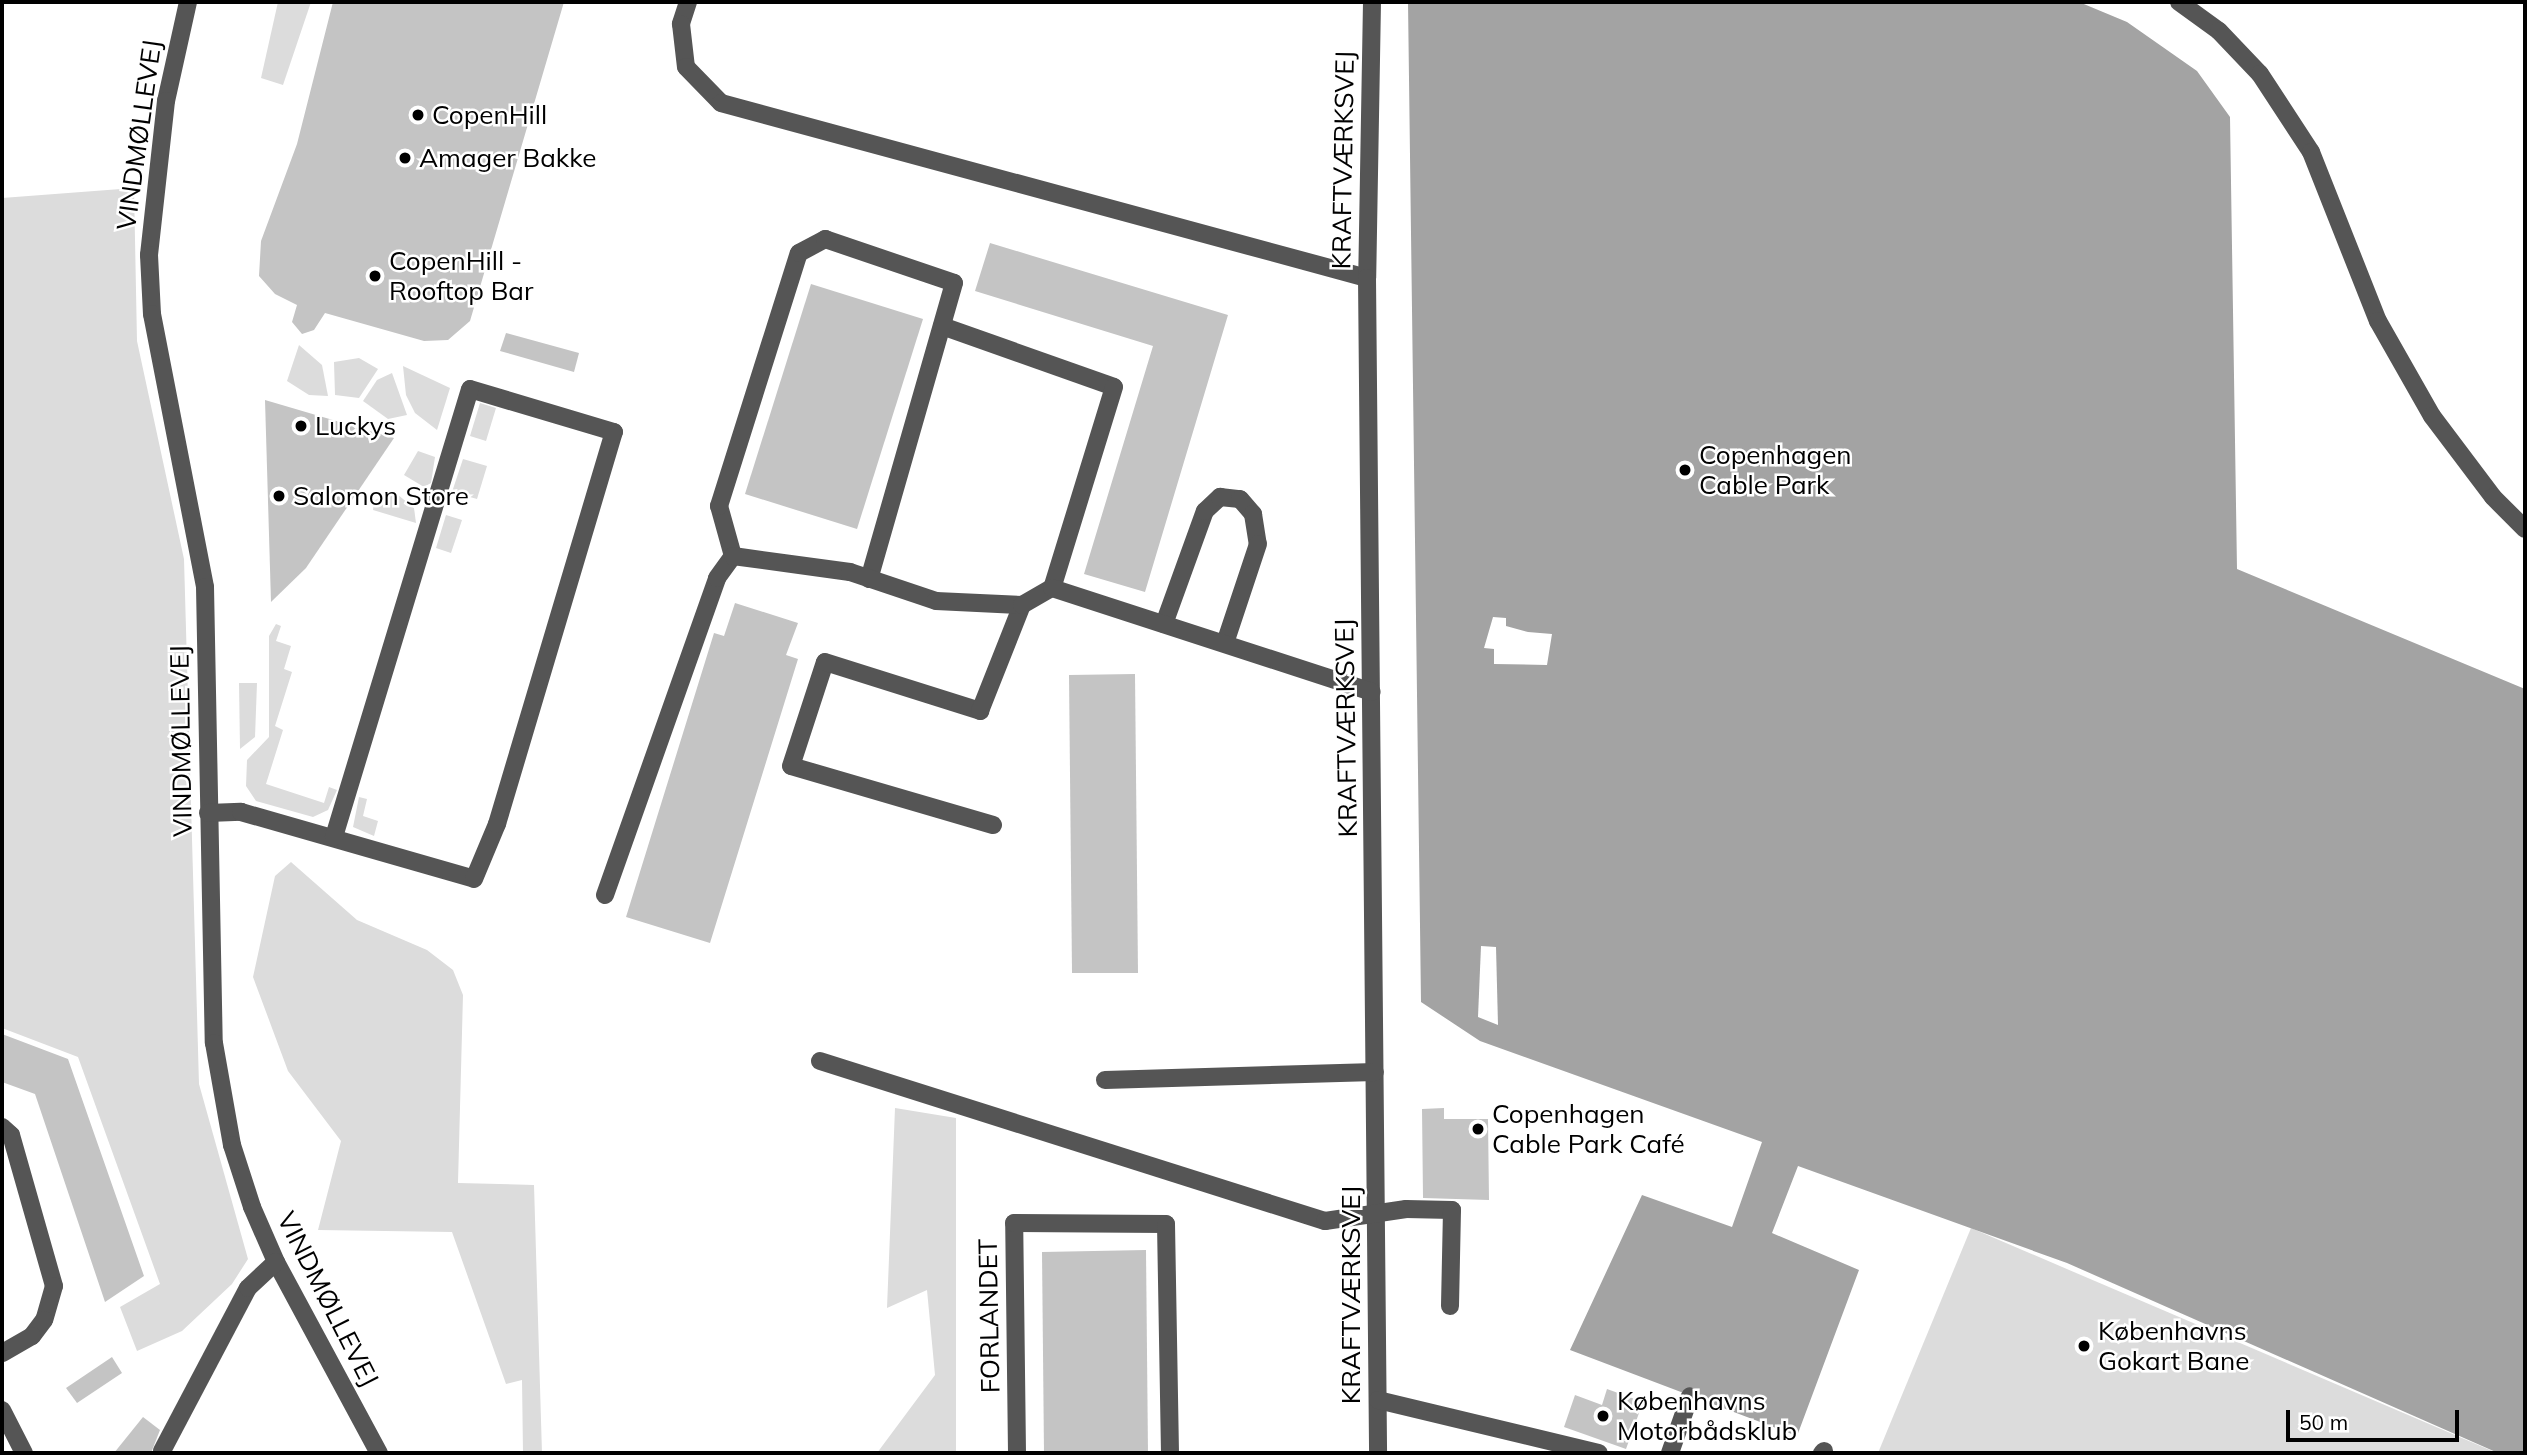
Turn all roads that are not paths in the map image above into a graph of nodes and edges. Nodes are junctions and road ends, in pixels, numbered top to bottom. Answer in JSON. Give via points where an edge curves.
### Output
{"nodes":[{"id":1,"x":188,"y":2,"type":"edge"},
{"id":2,"x":688,"y":2,"type":"edge"},
{"id":3,"x":1372,"y":2,"type":"edge"},
{"id":4,"x":2179,"y":2,"type":"edge"},
{"id":5,"x":1367,"y":278,"type":"junction"},
{"id":6,"x":942,"y":326,"type":"junction"},
{"id":7,"x":2525,"y":529,"type":"edge"},
{"id":8,"x":733,"y":556,"type":"junction"},
{"id":9,"x":869,"y":579,"type":"junction"},
{"id":10,"x":1052,"y":588,"type":"junction"},
{"id":11,"x":1022,"y":605,"type":"junction"},
{"id":12,"x":1164,"y":624,"type":"junction"},
{"id":13,"x":1225,"y":643,"type":"junction"},
{"id":14,"x":1372,"y":692,"type":"junction"},
{"id":15,"x":208,"y":813,"type":"junction"},
{"id":16,"x":993,"y":825,"type":"dead end"},
{"id":17,"x":334,"y":836,"type":"junction"},
{"id":18,"x":605,"y":895,"type":"dead end"},
{"id":19,"x":820,"y":1061,"type":"dead end"},
{"id":20,"x":1375,"y":1072,"type":"junction"},
{"id":21,"x":1105,"y":1080,"type":"dead end"},
{"id":22,"x":2,"y":1127,"type":"edge"},
{"id":23,"x":1377,"y":1213,"type":"junction"},
{"id":24,"x":276,"y":1262,"type":"junction"},
{"id":25,"x":1450,"y":1306,"type":"dead end"},
{"id":26,"x":2,"y":1353,"type":"edge"},
{"id":27,"x":1690,"y":1396,"type":"dead end"},
{"id":28,"x":1378,"y":1400,"type":"junction"},
{"id":29,"x":2,"y":1410,"type":"edge"},
{"id":30,"x":162,"y":1451,"type":"dead end"},
{"id":31,"x":24,"y":1453,"type":"edge"},
{"id":32,"x":379,"y":1453,"type":"edge"},
{"id":33,"x":1017,"y":1453,"type":"edge"},
{"id":34,"x":1170,"y":1453,"type":"edge"},
{"id":35,"x":1378,"y":1453,"type":"edge"},
{"id":36,"x":1599,"y":1453,"type":"edge"},
{"id":37,"x":1670,"y":1453,"type":"edge"}],
"edges":[{"from":1,"to":15,"type":"street","name":"VINDMØLLEVEJ","via":[[166,101],[149,255],[152,314],[205,587]]},
{"from":2,"to":5,"type":"street","via":[[681,24],[686,67],[721,103]]},
{"from":3,"to":5,"type":"street","name":"KRAFTVÆRKSVEJ"},
{"from":4,"to":7,"type":"street","via":[[2219,31],[2260,74],[2304,141],[2378,321],[2425,404],[2493,497]]},
{"from":5,"to":14,"type":"street","name":"KRAFTVÆRKSVEJ"},
{"from":6,"to":8,"type":"street","via":[[954,283],[825,239],[799,253],[719,506]]},
{"from":6,"to":9,"type":"street"},
{"from":6,"to":10,"type":"street","via":[[1114,387]]},
{"from":8,"to":9,"type":"street"},
{"from":8,"to":18,"type":"street","via":[[717,578]]},
{"from":9,"to":11,"type":"street","via":[[936,601]]},
{"from":10,"to":11,"type":"street"},
{"from":10,"to":12,"type":"street"},
{"from":11,"to":16,"type":"street","via":[[979,710],[825,662],[791,766]]},
{"from":12,"to":13,"type":"street"},
{"from":12,"to":13,"type":"street","via":[[1205,511],[1220,497],[1240,499],[1253,514],[1258,544]]},
{"from":13,"to":14,"type":"street"},
{"from":14,"to":20,"type":"street","name":"KRAFTVÆRKSVEJ"},
{"from":15,"to":17,"type":"street","via":[[241,812]]},
{"from":15,"to":24,"type":"street","name":"VINDMØLLEVEJ","via":[[217,1066],[232,1144]]},
{"from":17,"to":17,"type":"street","via":[[470,389],[614,432],[496,824],[474,879]]},
{"from":19,"to":23,"type":"street","via":[[1325,1222]]},
{"from":20,"to":21,"type":"street"},
{"from":20,"to":23,"type":"street","name":"KRAFTVÆRKSVEJ"},
{"from":22,"to":26,"type":"street","via":[[10,1135],[54,1286],[44,1320],[32,1336]]},
{"from":23,"to":25,"type":"street","via":[[1452,1210]]},
{"from":23,"to":28,"type":"street","name":"KRAFTVÆRKSVEJ"},
{"from":24,"to":30,"type":"street","via":[[248,1288]]},
{"from":24,"to":32,"type":"street","name":"VINDMØLLEVEJ"},
{"from":27,"to":37,"type":"street"},
{"from":28,"to":35,"type":"street","name":"KRAFTVÆRKSVEJ"},
{"from":28,"to":36,"type":"street"},
{"from":29,"to":31,"type":"street"},
{"from":33,"to":34,"type":"street","name":"FORLANDET","via":[[1014,1223],[1166,1224]]}]}
